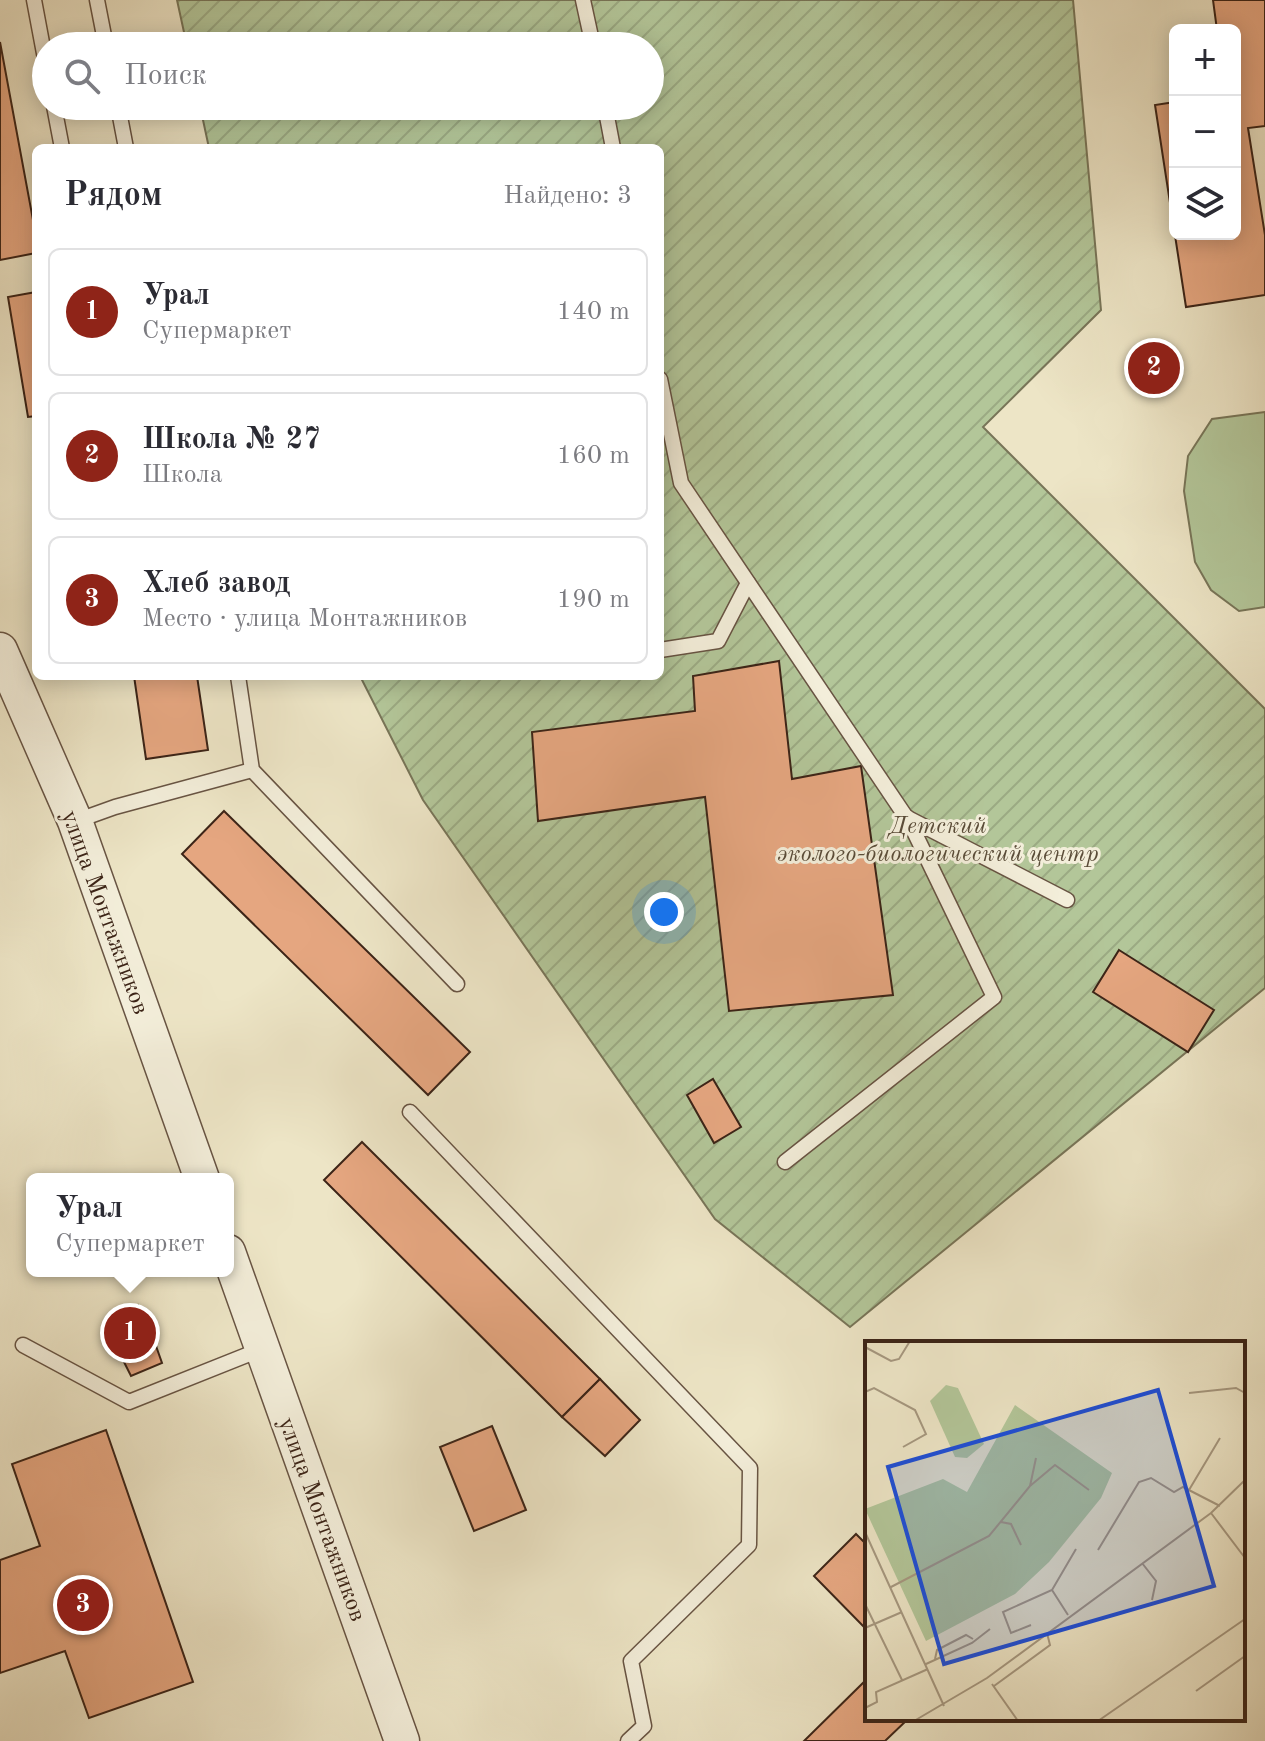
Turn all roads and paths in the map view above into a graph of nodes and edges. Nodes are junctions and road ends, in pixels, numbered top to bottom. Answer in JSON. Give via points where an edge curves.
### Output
{"nodes":[{"id":1,"x":34,"y":0,"type":"edge"},
{"id":2,"x":97,"y":0,"type":"edge"},
{"id":3,"x":583,"y":0,"type":"edge"},
{"id":4,"x":40,"y":32,"type":"edge"},
{"id":5,"x":103,"y":32,"type":"edge"},
{"id":6,"x":590,"y":32,"type":"edge"},
{"id":7,"x":57,"y":120,"type":"edge"},
{"id":8,"x":121,"y":120,"type":"edge"},
{"id":9,"x":608,"y":120,"type":"edge"},
{"id":10,"x":61,"y":144,"type":"edge"},
{"id":11,"x":125,"y":144,"type":"edge"},
{"id":12,"x":612,"y":144,"type":"edge"},
{"id":13,"x":664,"y":399,"type":"edge"},
{"id":14,"x":748,"y":583,"type":"junction"},
{"id":15,"x":664,"y":649,"type":"edge"},
{"id":16,"x":2,"y":660,"type":"edge"},
{"id":17,"x":239,"y":680,"type":"edge"},
{"id":18,"x":252,"y":770,"type":"junction"},
{"id":19,"x":906,"y":817,"type":"junction"},
{"id":20,"x":75,"y":821,"type":"junction"},
{"id":21,"x":1067,"y":900,"type":"dead end"},
{"id":22,"x":457,"y":984,"type":"dead end"},
{"id":23,"x":410,"y":1112,"type":"dead end"},
{"id":24,"x":785,"y":1162,"type":"dead end"},
{"id":25,"x":200,"y":1173,"type":"edge"},
{"id":26,"x":234,"y":1269,"type":"edge"},
{"id":27,"x":23,"y":1345,"type":"dead end"},
{"id":28,"x":262,"y":1348,"type":"junction"},
{"id":29,"x":402,"y":1741,"type":"edge"},
{"id":30,"x":628,"y":1741,"type":"edge"}],
"edges":[{"from":1,"to":4,"type":"lane"},
{"from":2,"to":5,"type":"lane"},
{"from":3,"to":6,"type":"lane"},
{"from":7,"to":10,"type":"lane"},
{"from":8,"to":11,"type":"lane"},
{"from":9,"to":12,"type":"lane"},
{"from":13,"to":14,"type":"lane","via":[[681,483]]},
{"from":14,"to":15,"type":"lane","via":[[718,641]]},
{"from":14,"to":19,"type":"lane"},
{"from":16,"to":20,"type":"street","name":"улица Монтажников"},
{"from":17,"to":18,"type":"lane"},
{"from":18,"to":20,"type":"lane"},
{"from":18,"to":22,"type":"lane"},
{"from":19,"to":21,"type":"lane"},
{"from":19,"to":24,"type":"lane","via":[[994,997]]},
{"from":20,"to":25,"type":"street","name":"улица Монтажников"},
{"from":23,"to":30,"type":"lane","via":[[750,1468],[749,1545],[631,1661],[644,1726]]},
{"from":26,"to":28,"type":"street","name":"улица Монтажников"},
{"from":27,"to":28,"type":"lane","via":[[129,1402]]},
{"from":28,"to":29,"type":"street","name":"улица Монтажников"}]}
